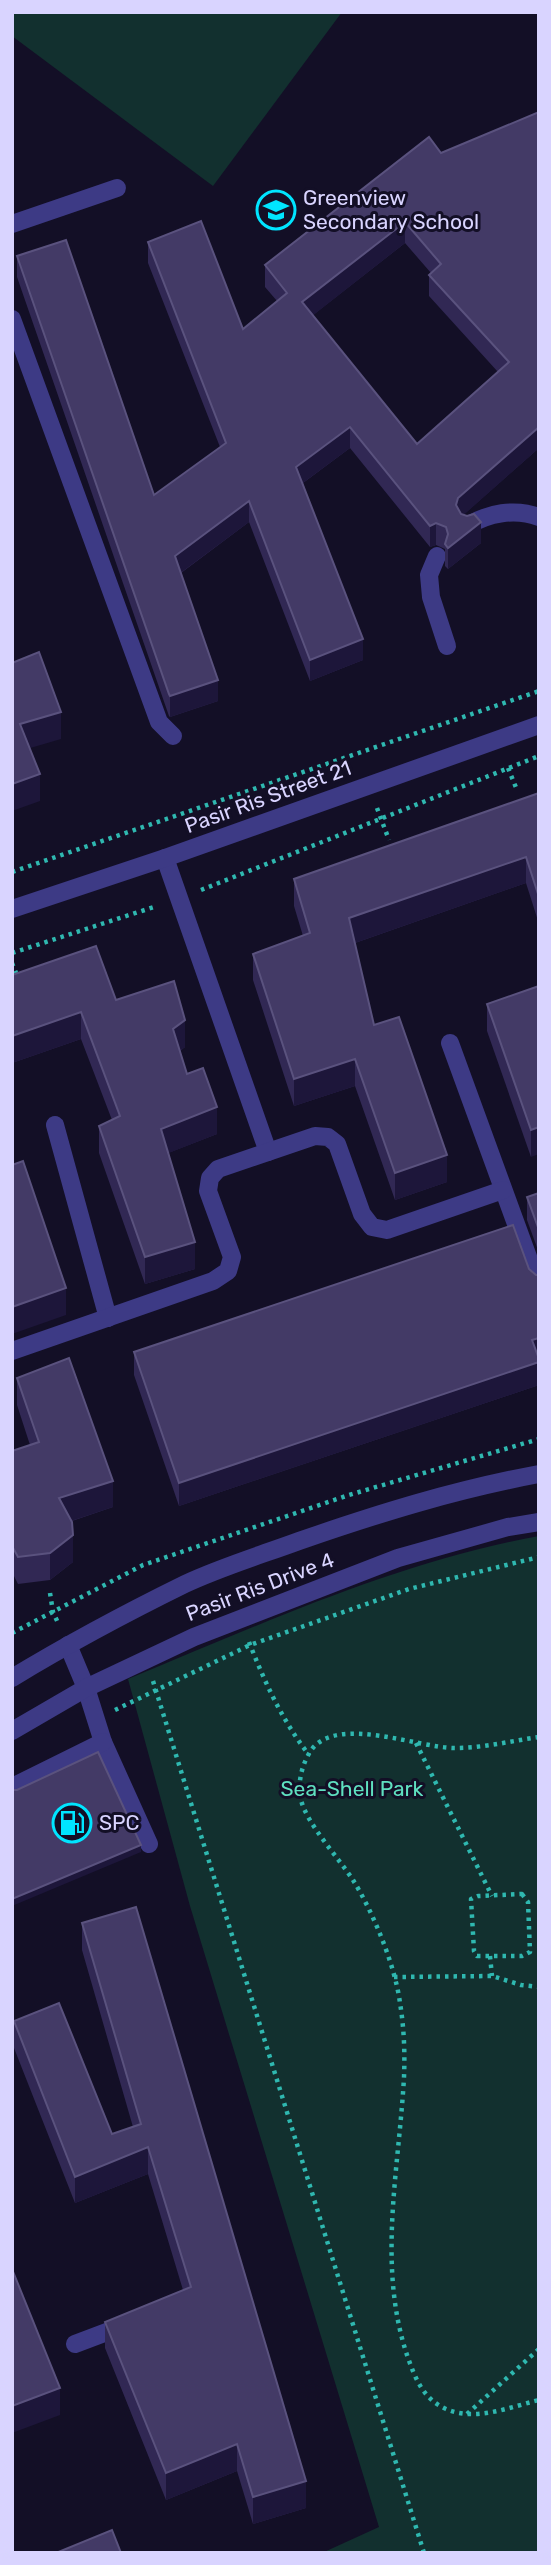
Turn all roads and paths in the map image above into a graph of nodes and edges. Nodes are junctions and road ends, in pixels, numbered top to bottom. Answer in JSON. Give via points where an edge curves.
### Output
{"nodes":[{"id":1,"x":117,"y":188,"type":"dead end"},
{"id":2,"x":12,"y":224,"type":"edge"},
{"id":3,"x":12,"y":319,"type":"edge"},
{"id":4,"x":539,"y":517,"type":"edge"},
{"id":5,"x":467,"y":526,"type":"edge"},
{"id":6,"x":438,"y":556,"type":"dead end"},
{"id":7,"x":447,"y":646,"type":"dead end"},
{"id":8,"x":539,"y":691,"type":"edge"},
{"id":9,"x":539,"y":725,"type":"edge"},
{"id":10,"x":173,"y":736,"type":"dead end"},
{"id":11,"x":539,"y":756,"type":"edge"},
{"id":12,"x":508,"y":768,"type":"junction"},
{"id":13,"x":517,"y":790,"type":"dead end"},
{"id":14,"x":382,"y":818,"type":"junction"},
{"id":15,"x":389,"y":840,"type":"dead end"},
{"id":16,"x":165,"y":858,"type":"junction"},
{"id":17,"x":12,"y":872,"type":"edge"},
{"id":18,"x":179,"y":899,"type":"junction"},
{"id":19,"x":12,"y":909,"type":"edge"},
{"id":20,"x":12,"y":953,"type":"edge"},
{"id":21,"x":12,"y":963,"type":"edge"},
{"id":22,"x":21,"y":988,"type":"edge"},
{"id":23,"x":450,"y":1043,"type":"dead end"},
{"id":24,"x":55,"y":1125,"type":"dead end"},
{"id":25,"x":268,"y":1152,"type":"junction"},
{"id":26,"x":503,"y":1190,"type":"junction"},
{"id":27,"x":539,"y":1287,"type":"edge"},
{"id":28,"x":108,"y":1318,"type":"junction"},
{"id":29,"x":12,"y":1351,"type":"edge"},
{"id":30,"x":539,"y":1474,"type":"edge"},
{"id":31,"x":539,"y":1522,"type":"edge"},
{"id":32,"x":539,"y":1557,"type":"edge"},
{"id":33,"x":50,"y":1592,"type":"dead end"},
{"id":34,"x":53,"y":1612,"type":"dead end"},
{"id":35,"x":250,"y":1644,"type":"junction"},
{"id":36,"x":68,"y":1645,"type":"junction"},
{"id":37,"x":145,"y":1658,"type":"junction"},
{"id":38,"x":12,"y":1678,"type":"edge"},
{"id":39,"x":86,"y":1688,"type":"junction"},
{"id":40,"x":155,"y":1690,"type":"junction"},
{"id":41,"x":12,"y":1731,"type":"edge"},
{"id":42,"x":539,"y":1737,"type":"edge"},
{"id":43,"x":103,"y":1742,"type":"junction"},
{"id":44,"x":416,"y":1743,"type":"junction"},
{"id":45,"x":309,"y":1755,"type":"junction"},
{"id":46,"x":12,"y":1787,"type":"edge"},
{"id":47,"x":149,"y":1844,"type":"dead end"},
{"id":48,"x":492,"y":1896,"type":"junction"},
{"id":49,"x":490,"y":1956,"type":"junction"},
{"id":50,"x":492,"y":1976,"type":"junction"},
{"id":51,"x":394,"y":1977,"type":"junction"},
{"id":52,"x":539,"y":1987,"type":"edge"},
{"id":53,"x":148,"y":2317,"type":"edge"},
{"id":54,"x":75,"y":2344,"type":"dead end"},
{"id":55,"x":539,"y":2349,"type":"edge"},
{"id":56,"x":539,"y":2400,"type":"edge"},
{"id":57,"x":467,"y":2415,"type":"junction"},
{"id":58,"x":424,"y":2553,"type":"edge"}],
"edges":[{"from":1,"to":2,"type":"street"},
{"from":3,"to":10,"type":"street","via":[[159,722]]},
{"from":4,"to":5,"type":"street","via":[[501,513]]},
{"from":6,"to":7,"type":"street","via":[[429,575],[431,597]]},
{"from":8,"to":17,"type":"path"},
{"from":9,"to":16,"type":"street","name":"Pasir Ris Street 21"},
{"from":11,"to":12,"type":"path"},
{"from":12,"to":13,"type":"path"},
{"from":12,"to":14,"type":"path"},
{"from":14,"to":15,"type":"path"},
{"from":14,"to":18,"type":"path"},
{"from":16,"to":18,"type":"street"},
{"from":16,"to":19,"type":"street","name":"Pasir Ris Street 21"},
{"from":18,"to":20,"type":"path"},
{"from":18,"to":25,"type":"street"},
{"from":21,"to":22,"type":"path"},
{"from":23,"to":26,"type":"street"},
{"from":24,"to":28,"type":"street"},
{"from":25,"to":26,"type":"street","via":[[315,1136],[328,1137],[337,1144],[362,1214],[372,1227],[387,1230]]},
{"from":25,"to":28,"type":"street","via":[[218,1169],[210,1178],[208,1191],[232,1257],[228,1271],[213,1281]]},
{"from":26,"to":27,"type":"street"},
{"from":28,"to":29,"type":"street"},
{"from":30,"to":36,"type":"street","name":"Pasir Ris Drive 4","via":[[393,1508],[252,1558],[187,1583]]},
{"from":31,"to":37,"type":"street","name":"Pasir Ris Drive 4","via":[[398,1558]]},
{"from":32,"to":35,"type":"path","via":[[409,1588]]},
{"from":33,"to":34,"type":"path"},
{"from":35,"to":40,"type":"path"},
{"from":35,"to":45,"type":"path","via":[[276,1706]]},
{"from":36,"to":38,"type":"street","name":"Pasir Ris Drive 4"},
{"from":36,"to":39,"type":"street"},
{"from":37,"to":39,"type":"street","name":"Pasir Ris Drive 4"},
{"from":37,"to":40,"type":"path"},
{"from":39,"to":41,"type":"street","name":"Pasir Ris Drive 4"},
{"from":39,"to":43,"type":"street"},
{"from":40,"to":58,"type":"path"},
{"from":42,"to":44,"type":"path","via":[[452,1748]]},
{"from":43,"to":46,"type":"street"},
{"from":43,"to":47,"type":"street"},
{"from":44,"to":45,"type":"path","via":[[342,1734],[323,1739]]},
{"from":44,"to":48,"type":"path"},
{"from":45,"to":51,"type":"path","via":[[299,1780],[301,1799],[354,1882]]},
{"from":48,"to":49,"type":"path","via":[[474,1897],[470,1902],[474,1951],[477,1956]]},
{"from":48,"to":49,"type":"path","via":[[522,1894],[527,1898],[531,1948],[527,1955]]},
{"from":49,"to":50,"type":"path"},
{"from":50,"to":51,"type":"path"},
{"from":50,"to":52,"type":"path"},
{"from":51,"to":57,"type":"path","via":[[403,2029],[404,2074],[391,2253],[394,2306],[416,2381],[429,2399]]},
{"from":53,"to":54,"type":"street"},
{"from":55,"to":57,"type":"path"},
{"from":56,"to":57,"type":"path"}]}
